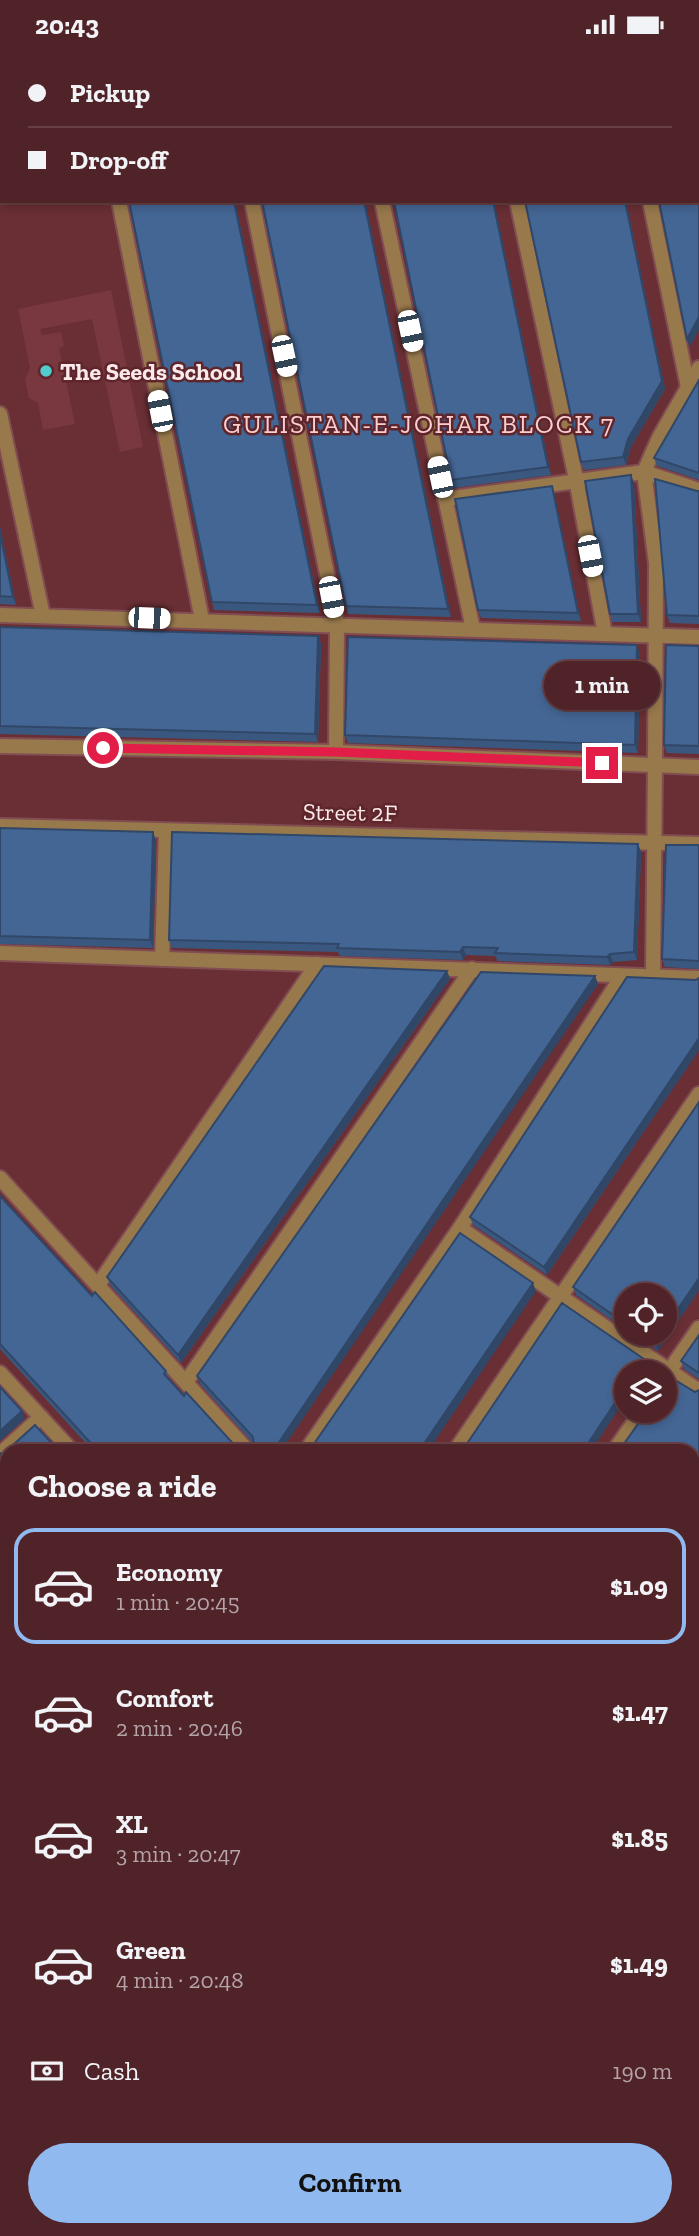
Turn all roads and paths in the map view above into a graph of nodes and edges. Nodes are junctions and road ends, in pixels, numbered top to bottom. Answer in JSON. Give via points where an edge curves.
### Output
{"nodes":[{"id":1,"x":119,"y":203,"type":"edge"},
{"id":2,"x":252,"y":203,"type":"edge"},
{"id":3,"x":382,"y":203,"type":"edge"},
{"id":4,"x":517,"y":203,"type":"edge"},
{"id":5,"x":650,"y":203,"type":"edge"},
{"id":6,"x":699,"y":368,"type":"edge"},
{"id":7,"x":688,"y":387,"type":"junction"},
{"id":8,"x":0,"y":414,"type":"edge"},
{"id":9,"x":644,"y":472,"type":"junction"},
{"id":10,"x":576,"y":479,"type":"junction"},
{"id":11,"x":699,"y":490,"type":"edge"},
{"id":12,"x":445,"y":499,"type":"junction"},
{"id":13,"x":0,"y":615,"type":"edge"},
{"id":14,"x":43,"y":616,"type":"junction"},
{"id":15,"x":202,"y":620,"type":"junction"},
{"id":16,"x":337,"y":624,"type":"junction"},
{"id":17,"x":473,"y":629,"type":"junction"},
{"id":18,"x":605,"y":634,"type":"junction"},
{"id":19,"x":655,"y":636,"type":"junction"},
{"id":20,"x":699,"y":637,"type":"edge"},
{"id":21,"x":0,"y":745,"type":"edge"},
{"id":22,"x":336,"y":752,"type":"junction"},
{"id":23,"x":655,"y":765,"type":"junction"},
{"id":24,"x":699,"y":767,"type":"edge"},
{"id":25,"x":0,"y":826,"type":"edge"},
{"id":26,"x":166,"y":831,"type":"junction"},
{"id":27,"x":655,"y":843,"type":"junction"},
{"id":28,"x":699,"y":844,"type":"edge"},
{"id":29,"x":0,"y":953,"type":"edge"},
{"id":30,"x":162,"y":959,"type":"junction"},
{"id":31,"x":317,"y":964,"type":"junction"},
{"id":32,"x":472,"y":969,"type":"junction"},
{"id":33,"x":622,"y":976,"type":"junction"},
{"id":34,"x":653,"y":977,"type":"junction"},
{"id":35,"x":699,"y":978,"type":"edge"},
{"id":36,"x":699,"y":1094,"type":"edge"},
{"id":37,"x":0,"y":1178,"type":"edge"},
{"id":38,"x":460,"y":1228,"type":"junction"},
{"id":39,"x":98,"y":1285,"type":"junction"},
{"id":40,"x":562,"y":1298,"type":"junction"},
{"id":41,"x":699,"y":1328,"type":"edge"},
{"id":42,"x":648,"y":1360,"type":"edge"},
{"id":43,"x":677,"y":1360,"type":"edge"},
{"id":44,"x":0,"y":1373,"type":"edge"},
{"id":45,"x":677,"y":1379,"type":"edge"},
{"id":46,"x":186,"y":1382,"type":"junction"},
{"id":47,"x":699,"y":1391,"type":"edge"},
{"id":48,"x":41,"y":1417,"type":"junction"},
{"id":49,"x":634,"y":1423,"type":"edge"},
{"id":50,"x":11,"y":1444,"type":"edge"},
{"id":51,"x":66,"y":1444,"type":"edge"},
{"id":52,"x":242,"y":1444,"type":"edge"},
{"id":53,"x":311,"y":1444,"type":"edge"},
{"id":54,"x":460,"y":1444,"type":"edge"},
{"id":55,"x":619,"y":1444,"type":"edge"}],
"edges":[{"from":1,"to":15,"type":"street"},
{"from":2,"to":16,"type":"street"},
{"from":3,"to":12,"type":"street"},
{"from":4,"to":10,"type":"street"},
{"from":5,"to":7,"type":"street"},
{"from":6,"to":7,"type":"street"},
{"from":7,"to":9,"type":"street"},
{"from":8,"to":14,"type":"street"},
{"from":9,"to":10,"type":"street"},
{"from":9,"to":11,"type":"street"},
{"from":9,"to":19,"type":"street","via":[[656,563]]},
{"from":10,"to":12,"type":"street"},
{"from":10,"to":18,"type":"street"},
{"from":12,"to":17,"type":"street"},
{"from":13,"to":14,"type":"street"},
{"from":14,"to":15,"type":"street"},
{"from":15,"to":16,"type":"street"},
{"from":16,"to":17,"type":"street"},
{"from":16,"to":22,"type":"street"},
{"from":17,"to":18,"type":"street"},
{"from":18,"to":19,"type":"street"},
{"from":19,"to":20,"type":"street"},
{"from":19,"to":23,"type":"street"},
{"from":21,"to":22,"type":"street"},
{"from":22,"to":23,"type":"street"},
{"from":23,"to":24,"type":"street"},
{"from":23,"to":27,"type":"street"},
{"from":25,"to":26,"type":"street","name":"Street 2F"},
{"from":26,"to":27,"type":"street","name":"Street 2F"},
{"from":26,"to":30,"type":"street"},
{"from":27,"to":28,"type":"street","name":"Street 2F"},
{"from":27,"to":34,"type":"street"},
{"from":29,"to":30,"type":"street"},
{"from":30,"to":31,"type":"street"},
{"from":31,"to":32,"type":"street"},
{"from":31,"to":39,"type":"street"},
{"from":32,"to":33,"type":"street"},
{"from":32,"to":46,"type":"street"},
{"from":33,"to":34,"type":"street"},
{"from":33,"to":38,"type":"street"},
{"from":34,"to":35,"type":"street"},
{"from":36,"to":40,"type":"street"},
{"from":37,"to":39,"type":"street"},
{"from":38,"to":40,"type":"street"},
{"from":38,"to":53,"type":"street"},
{"from":39,"to":46,"type":"street"},
{"from":40,"to":42,"type":"street"},
{"from":40,"to":54,"type":"street"},
{"from":41,"to":43,"type":"street"},
{"from":44,"to":48,"type":"street"},
{"from":45,"to":47,"type":"street"},
{"from":46,"to":52,"type":"street"},
{"from":48,"to":50,"type":"street"},
{"from":48,"to":51,"type":"street"},
{"from":49,"to":55,"type":"street"}]}
